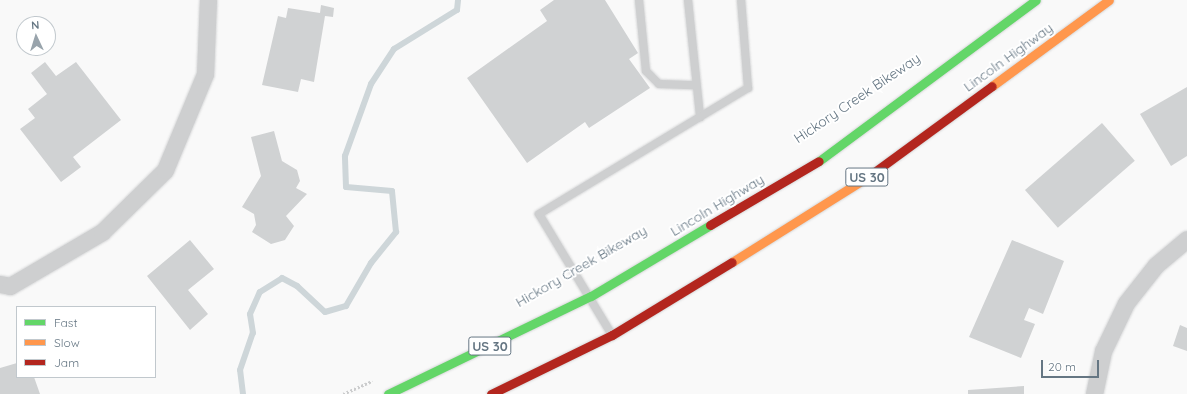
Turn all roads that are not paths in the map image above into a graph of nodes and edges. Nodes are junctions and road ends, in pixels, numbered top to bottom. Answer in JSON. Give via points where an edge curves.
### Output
{"nodes":[{"id":1,"x":208,"y":0,"type":"edge"},
{"id":2,"x":639,"y":0,"type":"edge"},
{"id":3,"x":688,"y":0,"type":"edge"},
{"id":4,"x":740,"y":0,"type":"edge"},
{"id":5,"x":1036,"y":0,"type":"edge"},
{"id":6,"x":1109,"y":0,"type":"edge"},
{"id":7,"x":696,"y":85,"type":"junction"},
{"id":8,"x":700,"y":117,"type":"junction"},
{"id":9,"x":1187,"y":239,"type":"edge"},
{"id":10,"x":0,"y":284,"type":"edge"},
{"id":11,"x":591,"y":296,"type":"junction"},
{"id":12,"x":612,"y":335,"type":"junction"},
{"id":13,"x":388,"y":394,"type":"edge"},
{"id":14,"x":491,"y":394,"type":"edge"},
{"id":15,"x":1094,"y":394,"type":"edge"}],
"edges":[{"from":1,"to":10,"type":"street","via":[[205,74],[165,170],[102,232],[10,286]]},
{"from":2,"to":7,"type":"lane","via":[[646,71],[659,84]]},
{"from":3,"to":7,"type":"lane"},
{"from":4,"to":8,"type":"lane","via":[[748,88]]},
{"from":5,"to":11,"type":"main road","name":"Lincoln Highway","number":"US 30","via":[[835,151]]},
{"from":6,"to":12,"type":"main road","name":"Lincoln Highway","number":"US 30","via":[[857,185]]},
{"from":7,"to":8,"type":"lane"},
{"from":8,"to":11,"type":"lane","via":[[539,214]]},
{"from":9,"to":15,"type":"street","via":[[1156,265],[1126,303],[1104,351]]},
{"from":11,"to":12,"type":"lane"},
{"from":11,"to":13,"type":"main road","name":"Lincoln Highway","number":"US 30"},
{"from":12,"to":14,"type":"main road","name":"Lincoln Highway","number":"US 30"}]}
